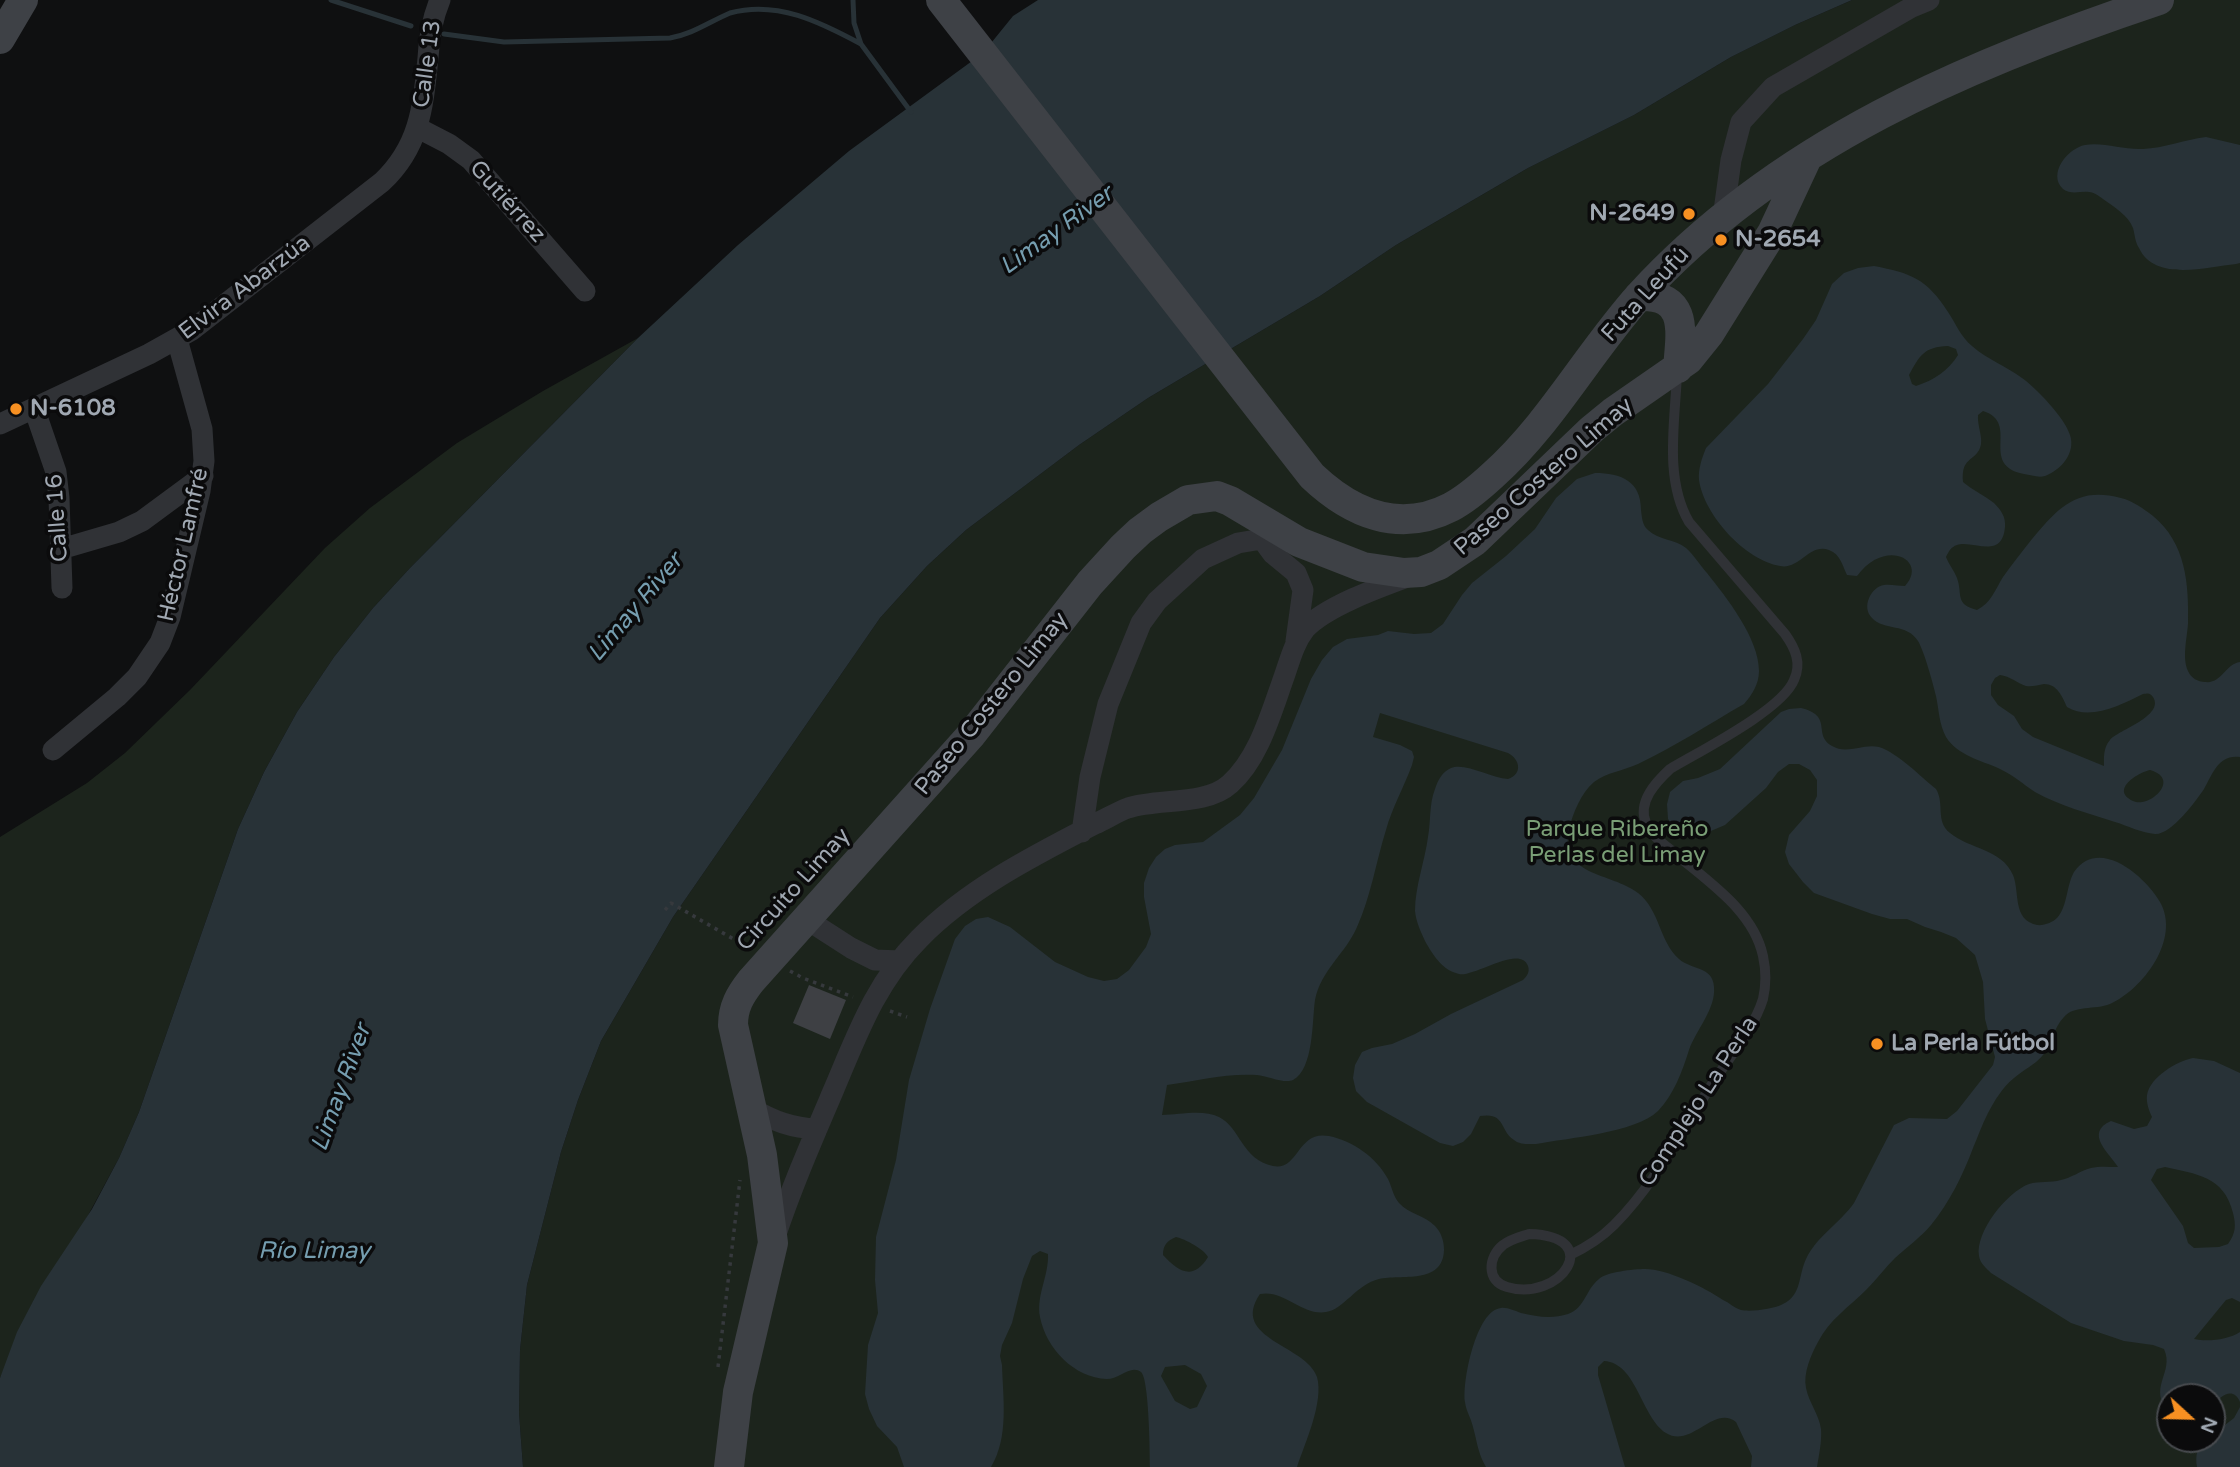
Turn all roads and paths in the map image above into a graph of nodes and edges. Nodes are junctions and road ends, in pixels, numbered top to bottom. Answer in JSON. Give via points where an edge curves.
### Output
{"nodes":[{"id":1,"x":23,"y":0,"type":"edge"},
{"id":2,"x":440,"y":0,"type":"edge"},
{"id":3,"x":1929,"y":0,"type":"edge"},
{"id":4,"x":2159,"y":0,"type":"edge"},
{"id":5,"x":949,"y":11,"type":"edge"},
{"id":6,"x":0,"y":39,"type":"edge"},
{"id":7,"x":418,"y":128,"type":"junction"},
{"id":8,"x":1807,"y":158,"type":"junction"},
{"id":9,"x":1723,"y":218,"type":"junction"},
{"id":10,"x":585,"y":291,"type":"dead end"},
{"id":11,"x":1639,"y":296,"type":"junction"},
{"id":12,"x":177,"y":339,"type":"junction"},
{"id":13,"x":1678,"y":368,"type":"junction"},
{"id":14,"x":34,"y":408,"type":"junction"},
{"id":15,"x":0,"y":424,"type":"edge"},
{"id":16,"x":203,"y":476,"type":"junction"},
{"id":17,"x":1267,"y":533,"type":"junction"},
{"id":18,"x":61,"y":549,"type":"junction"},
{"id":19,"x":1422,"y":572,"type":"junction"},
{"id":20,"x":62,"y":588,"type":"dead end"},
{"id":21,"x":1296,"y":641,"type":"junction"},
{"id":22,"x":53,"y":750,"type":"dead end"},
{"id":23,"x":1082,"y":832,"type":"junction"},
{"id":24,"x":665,"y":910,"type":"dead end"},
{"id":25,"x":686,"y":912,"type":"dead end"},
{"id":26,"x":806,"y":919,"type":"junction"},
{"id":27,"x":900,"y":961,"type":"junction"},
{"id":28,"x":751,"y":1108,"type":"junction"},
{"id":29,"x":817,"y":1129,"type":"junction"},
{"id":30,"x":740,"y":1178,"type":"dead end"},
{"id":31,"x":773,"y":1243,"type":"junction"},
{"id":32,"x":1570,"y":1255,"type":"junction"},
{"id":33,"x":717,"y":1378,"type":"dead end"},
{"id":34,"x":729,"y":1467,"type":"edge"}],
"edges":[{"from":1,"to":6,"type":"street"},
{"from":2,"to":7,"type":"street","name":"Calle 13","via":[[430,32]]},
{"from":3,"to":9,"type":"street","via":[[1773,87],[1741,122]]},
{"from":4,"to":8,"type":"street","name":"Futa Leufú","via":[[1959,76],[1854,128]]},
{"from":5,"to":11,"type":"street","name":"Futa Leufú","via":[[1312,476],[1359,510],[1396,520],[1415,519],[1453,506],[1476,490],[1525,444]]},
{"from":7,"to":10,"type":"street","name":"Gutiérrez","via":[[460,151],[480,169]]},
{"from":7,"to":12,"type":"street","name":"Elvira Abarzúa","via":[[382,182]]},
{"from":8,"to":9,"type":"street","name":"Futa Leufú"},
{"from":8,"to":13,"type":"street","name":"Paseo Costero Limay","via":[[1772,233],[1704,341]]},
{"from":9,"to":11,"type":"street","name":"Futa Leufú"},
{"from":11,"to":13,"type":"street","via":[[1666,299],[1676,312]]},
{"from":12,"to":14,"type":"street","name":"Elvira Abarzúa"},
{"from":12,"to":16,"type":"street","name":"Héctor Lamfré","via":[[202,429]]},
{"from":13,"to":19,"type":"street","name":"Paseo Costero Limay","via":[[1591,430],[1475,541]]},
{"from":13,"to":32,"type":"lane","name":"Complejo La Perla","via":[[1673,463],[1682,510],[1794,646],[1797,669],[1794,681],[1779,699],[1661,777],[1646,799],[1645,822],[1659,841],[1729,900],[1752,926],[1764,960],[1763,996],[1749,1027],[1645,1189],[1614,1226]]},
{"from":14,"to":15,"type":"street","name":"Elvira Abarzúa"},
{"from":14,"to":18,"type":"street","name":"Calle 16","via":[[56,472]]},
{"from":16,"to":18,"type":"street","via":[[142,521]]},
{"from":16,"to":22,"type":"street","name":"Héctor Lamfré","via":[[160,643],[128,687]]},
{"from":17,"to":19,"type":"street","name":"Paseo Costero Limay","via":[[1363,567]]},
{"from":17,"to":21,"type":"street","via":[[1273,554],[1296,573],[1303,590]]},
{"from":17,"to":23,"type":"street","via":[[1203,559],[1157,601],[1141,623],[1108,704]]},
{"from":17,"to":26,"type":"street","name":"Paseo Costero Limay","via":[[1238,505],[1217,496],[1188,500],[1140,531],[1090,583],[971,735]]},
{"from":18,"to":20,"type":"street","name":"Calle 16"},
{"from":19,"to":21,"type":"street","via":[[1324,614]]},
{"from":21,"to":23,"type":"street","via":[[1265,728],[1245,769],[1227,787],[1202,797],[1129,808]]},
{"from":23,"to":27,"type":"street","via":[[970,894]]},
{"from":24,"to":25,"type":"path","via":[[671,903]]},
{"from":26,"to":27,"type":"street","via":[[875,960]]},
{"from":26,"to":28,"type":"street","name":"Paseo Costero Limay","via":[[743,990],[733,1013]]},
{"from":27,"to":29,"type":"street","via":[[864,1017]]},
{"from":28,"to":29,"type":"street","via":[[772,1121]]},
{"from":28,"to":31,"type":"street","name":"Paseo Costero Limay","via":[[764,1166]]},
{"from":29,"to":31,"type":"street"},
{"from":30,"to":33,"type":"path"},
{"from":31,"to":34,"type":"street","name":"Paseo Costero Limay","via":[[738,1392]]},
{"from":32,"to":32,"type":"lane","name":"Complejo La Perla","via":[[1555,1237],[1529,1234],[1495,1252],[1491,1271],[1499,1284],[1531,1289],[1565,1273]]}]}
